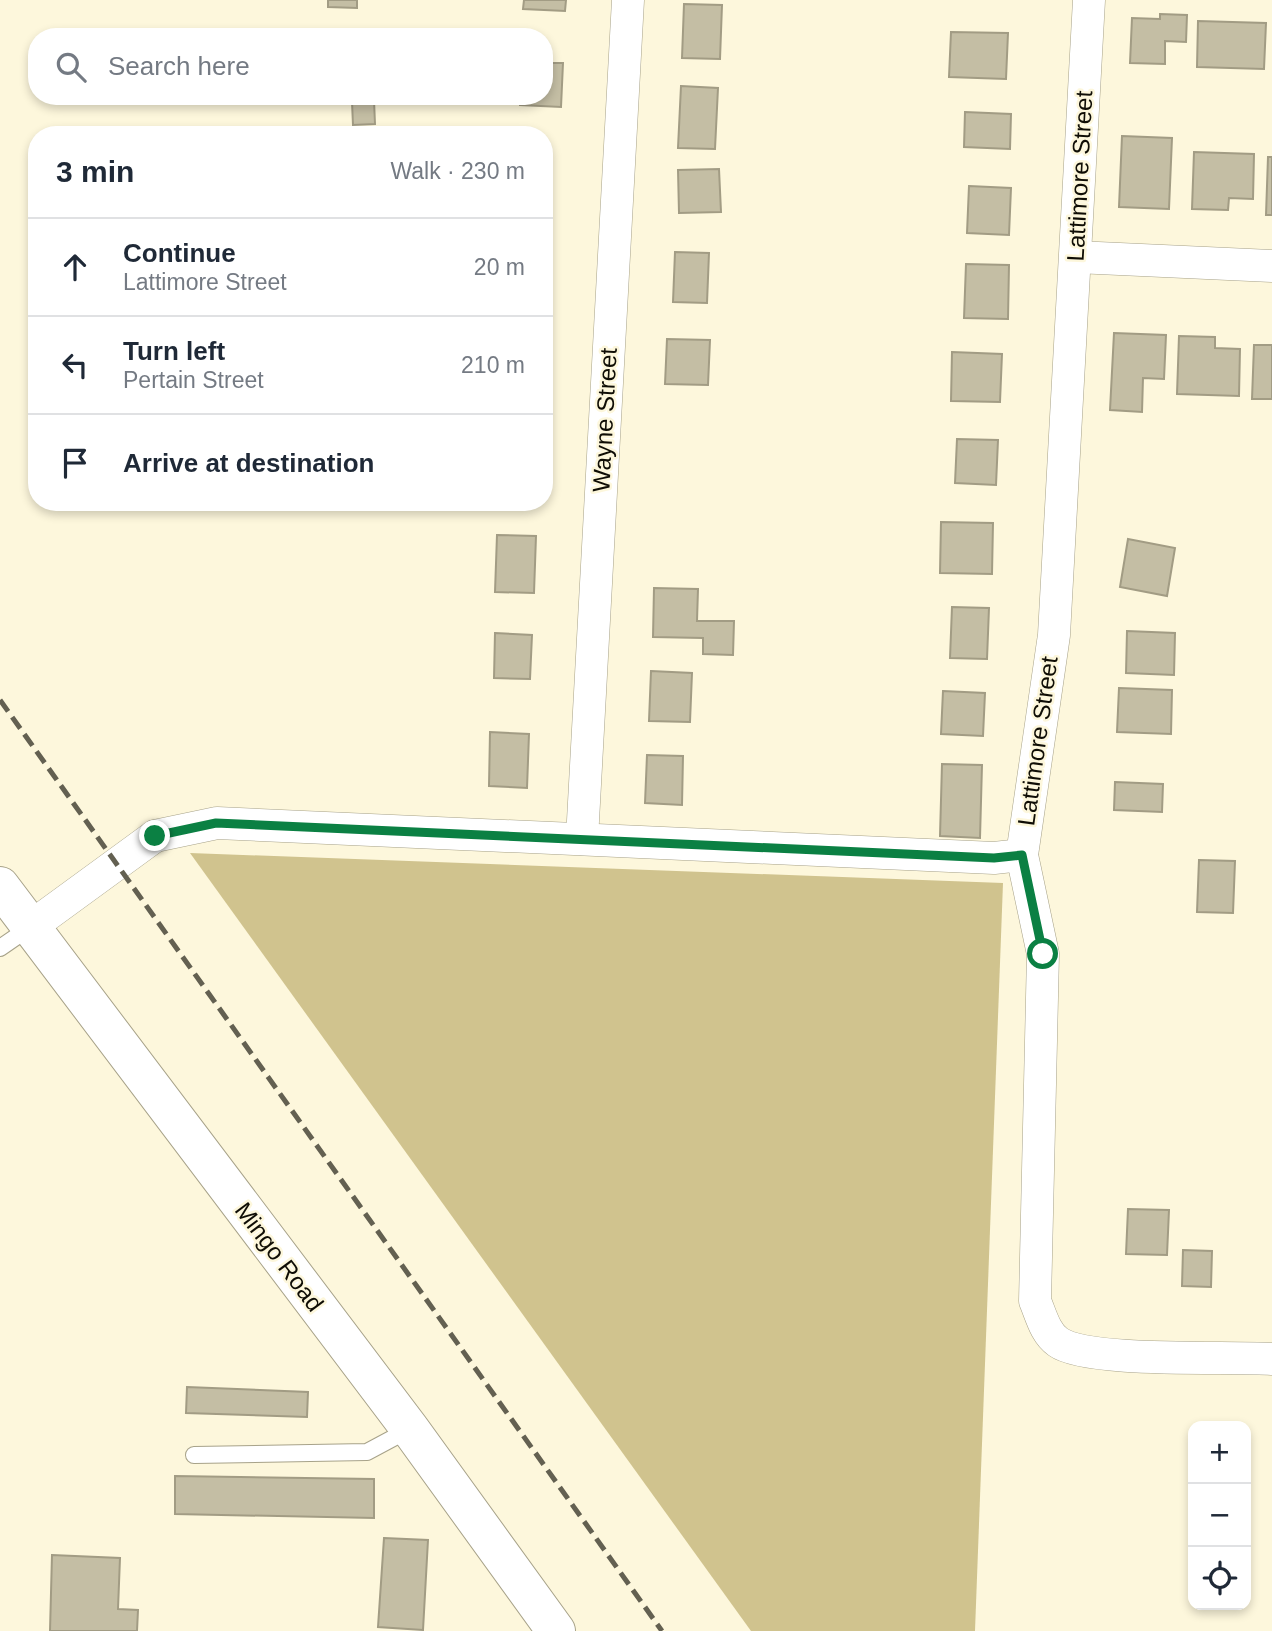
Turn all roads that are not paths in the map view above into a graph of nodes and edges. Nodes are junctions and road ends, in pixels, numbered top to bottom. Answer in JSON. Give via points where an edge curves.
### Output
{"nodes":[{"id":1,"x":628,"y":0,"type":"edge"},
{"id":2,"x":1089,"y":0,"type":"edge"},
{"id":3,"x":1076,"y":257,"type":"junction"},
{"id":4,"x":1272,"y":266,"type":"edge"},
{"id":5,"x":582,"y":839,"type":"junction"},
{"id":6,"x":1022,"y":855,"type":"junction"},
{"id":7,"x":0,"y":886,"type":"edge"},
{"id":8,"x":15,"y":938,"type":"edge"},
{"id":9,"x":1272,"y":1359,"type":"edge"},
{"id":10,"x":410,"y":1429,"type":"junction"},
{"id":11,"x":194,"y":1455,"type":"dead end"},
{"id":12,"x":556,"y":1631,"type":"edge"}],
"edges":[{"from":1,"to":5,"type":"street","name":"Wayne Street"},
{"from":2,"to":3,"type":"street","name":"Lattimore Street"},
{"from":3,"to":4,"type":"street"},
{"from":3,"to":6,"type":"street","name":"Lattimore Street","via":[[1054,635]]},
{"from":5,"to":6,"type":"street","via":[[994,858]]},
{"from":5,"to":8,"type":"street","via":[[216,823],[155,836]]},
{"from":6,"to":9,"type":"street","name":"Lattimore Street","via":[[1043,954],[1035,1301],[1048,1333],[1060,1344],[1092,1354]]},
{"from":7,"to":8,"type":"street","name":"Mingo Road"},
{"from":8,"to":10,"type":"street","name":"Mingo Road"},
{"from":10,"to":11,"type":"lane","via":[[367,1452]]},
{"from":10,"to":12,"type":"street","name":"Mingo Road"}]}
